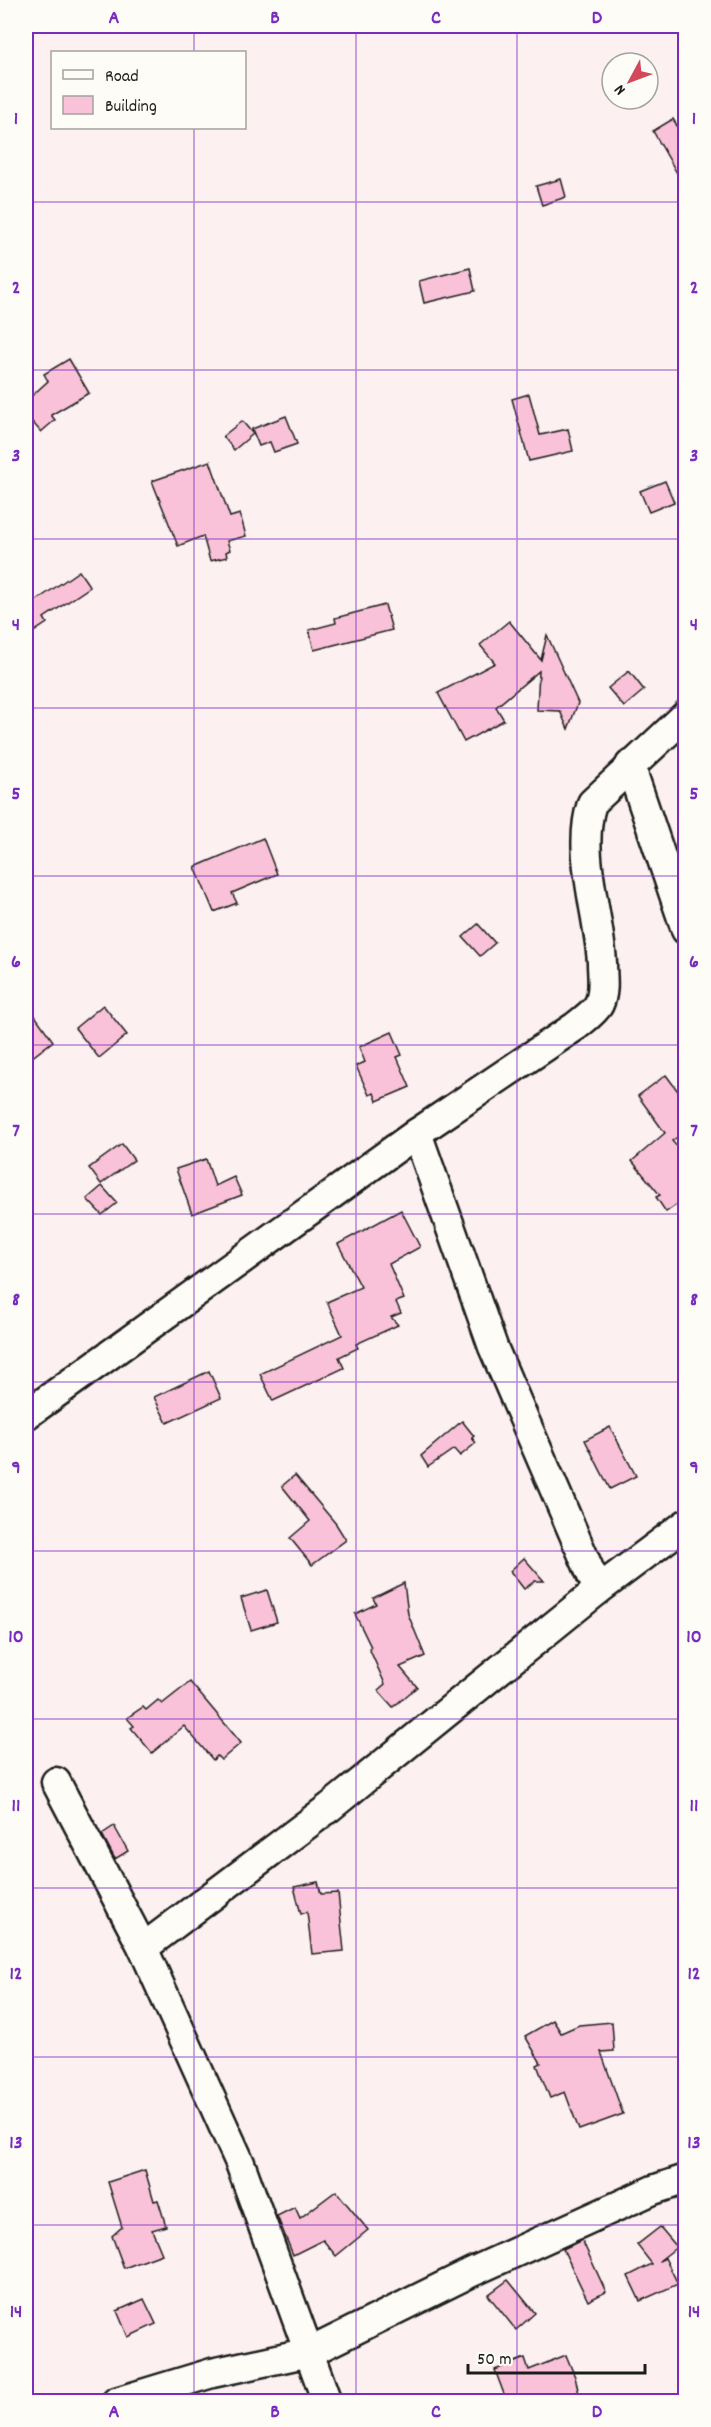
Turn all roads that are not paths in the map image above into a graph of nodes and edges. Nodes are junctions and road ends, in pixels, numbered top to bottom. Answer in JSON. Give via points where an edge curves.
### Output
{"nodes":[{"id":1,"x":686,"y":715,"type":"edge"},
{"id":2,"x":630,"y":765,"type":"junction"},
{"id":3,"x":686,"y":930,"type":"edge"},
{"id":4,"x":417,"y":1133,"type":"junction"},
{"id":5,"x":26,"y":1415,"type":"edge"},
{"id":6,"x":686,"y":1524,"type":"edge"},
{"id":7,"x":598,"y":1590,"type":"junction"},
{"id":8,"x":56,"y":1782,"type":"dead end"},
{"id":9,"x":143,"y":1948,"type":"junction"},
{"id":10,"x":686,"y":2179,"type":"edge"},
{"id":11,"x":310,"y":2352,"type":"junction"},
{"id":12,"x":116,"y":2402,"type":"edge"},
{"id":13,"x":327,"y":2402,"type":"edge"}],
"edges":[{"from":1,"to":2,"type":"street"},
{"from":2,"to":3,"type":"street"},
{"from":2,"to":4,"type":"street","via":[[592,803],[586,822],[603,983],[598,1006],[576,1026]]},
{"from":4,"to":5,"type":"street"},
{"from":4,"to":7,"type":"street","via":[[493,1347]]},
{"from":6,"to":7,"type":"street"},
{"from":7,"to":9,"type":"street","via":[[330,1807]]},
{"from":8,"to":9,"type":"street"},
{"from":9,"to":11,"type":"street","via":[[240,2163]]},
{"from":10,"to":11,"type":"street","via":[[653,2190],[472,2272]]},
{"from":11,"to":12,"type":"street","via":[[212,2373]]},
{"from":11,"to":13,"type":"street"}]}
